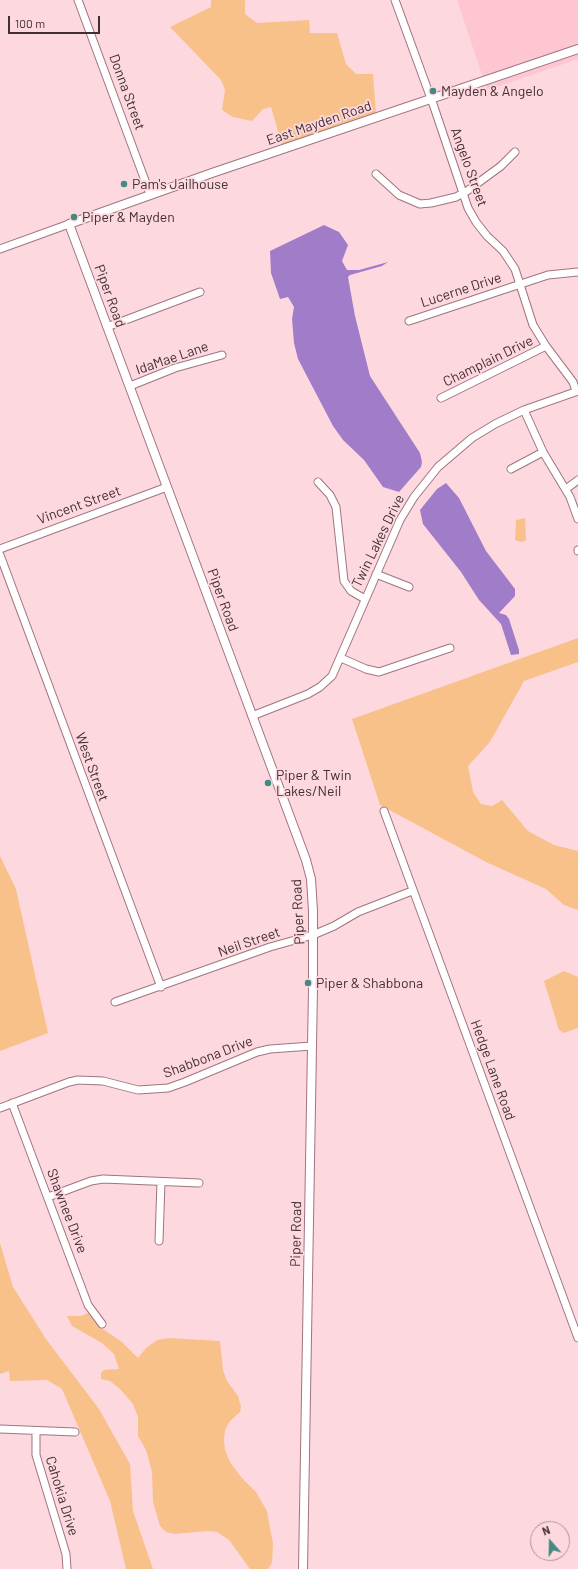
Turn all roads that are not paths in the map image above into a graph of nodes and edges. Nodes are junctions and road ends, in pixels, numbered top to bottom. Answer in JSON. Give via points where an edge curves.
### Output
{"nodes":[{"id":1,"x":78,"y":0,"type":"edge"},
{"id":2,"x":395,"y":0,"type":"edge"},
{"id":3,"x":578,"y":49,"type":"edge"},
{"id":4,"x":431,"y":98,"type":"junction"},
{"id":5,"x":514,"y":152,"type":"dead end"},
{"id":6,"x":376,"y":174,"type":"dead end"},
{"id":7,"x":150,"y":194,"type":"junction"},
{"id":8,"x":462,"y":194,"type":"junction"},
{"id":9,"x":69,"y":224,"type":"junction"},
{"id":10,"x":0,"y":249,"type":"edge"},
{"id":11,"x":578,"y":272,"type":"edge"},
{"id":12,"x":520,"y":284,"type":"junction"},
{"id":13,"x":200,"y":292,"type":"dead end"},
{"id":14,"x":409,"y":321,"type":"dead end"},
{"id":15,"x":107,"y":327,"type":"junction"},
{"id":16,"x":546,"y":346,"type":"junction"},
{"id":17,"x":222,"y":355,"type":"dead end"},
{"id":18,"x":130,"y":386,"type":"junction"},
{"id":19,"x":577,"y":391,"type":"edge"},
{"id":20,"x":441,"y":398,"type":"dead end"},
{"id":21,"x":524,"y":410,"type":"junction"},
{"id":22,"x":543,"y":452,"type":"junction"},
{"id":23,"x":511,"y":469,"type":"dead end"},
{"id":24,"x":578,"y":480,"type":"edge"},
{"id":25,"x":318,"y":482,"type":"dead end"},
{"id":26,"x":167,"y":487,"type":"junction"},
{"id":27,"x":566,"y":489,"type":"junction"},
{"id":28,"x":578,"y":519,"type":"edge"},
{"id":29,"x":0,"y":548,"type":"edge"},
{"id":30,"x":0,"y":555,"type":"edge"},
{"id":31,"x":376,"y":574,"type":"junction"},
{"id":32,"x":409,"y":587,"type":"dead end"},
{"id":33,"x":365,"y":599,"type":"junction"},
{"id":34,"x":450,"y":648,"type":"dead end"},
{"id":35,"x":341,"y":658,"type":"junction"},
{"id":36,"x":252,"y":716,"type":"junction"},
{"id":37,"x":384,"y":810,"type":"dead end"},
{"id":38,"x":412,"y":891,"type":"junction"},
{"id":39,"x":313,"y":935,"type":"junction"},
{"id":40,"x":161,"y":987,"type":"junction"},
{"id":41,"x":115,"y":1002,"type":"dead end"},
{"id":42,"x":312,"y":1046,"type":"junction"},
{"id":43,"x":12,"y":1103,"type":"junction"},
{"id":44,"x":0,"y":1108,"type":"edge"},
{"id":45,"x":161,"y":1182,"type":"junction"},
{"id":46,"x":199,"y":1183,"type":"dead end"},
{"id":47,"x":48,"y":1197,"type":"junction"},
{"id":48,"x":158,"y":1241,"type":"dead end"},
{"id":49,"x":102,"y":1324,"type":"dead end"},
{"id":50,"x":578,"y":1338,"type":"edge"},
{"id":51,"x":0,"y":1429,"type":"edge"},
{"id":52,"x":36,"y":1431,"type":"junction"},
{"id":53,"x":75,"y":1432,"type":"dead end"},
{"id":54,"x":67,"y":1569,"type":"edge"},
{"id":55,"x":303,"y":1569,"type":"edge"}],
"edges":[{"from":1,"to":7,"type":"street","name":"Donna Street"},
{"from":2,"to":4,"type":"street","name":"Angelo Street"},
{"from":3,"to":4,"type":"street","name":"East Mayden Road"},
{"from":4,"to":7,"type":"street","name":"East Mayden Road"},
{"from":4,"to":8,"type":"street","name":"Angelo Street"},
{"from":5,"to":8,"type":"street","via":[[501,166]]},
{"from":6,"to":8,"type":"street","via":[[399,195],[420,204]]},
{"from":7,"to":9,"type":"street","name":"East Mayden Road"},
{"from":8,"to":12,"type":"street","name":"Angelo Street","via":[[471,215],[506,255],[515,269]]},
{"from":9,"to":10,"type":"street"},
{"from":9,"to":15,"type":"street","name":"Piper Road"},
{"from":11,"to":12,"type":"street","name":"Lucerne Drive","via":[[548,275]]},
{"from":12,"to":14,"type":"street","name":"Lucerne Drive"},
{"from":12,"to":16,"type":"street","name":"Angelo Street","via":[[533,325]]},
{"from":13,"to":15,"type":"street"},
{"from":15,"to":18,"type":"street","name":"Piper Road"},
{"from":16,"to":19,"type":"street","name":"Angelo Street"},
{"from":16,"to":20,"type":"street","name":"Champlain Drive"},
{"from":17,"to":18,"type":"street","name":"IdaMae Lane","via":[[175,368]]},
{"from":18,"to":26,"type":"street","name":"Piper Road"},
{"from":19,"to":21,"type":"street","name":"Twin Lakes Drive"},
{"from":21,"to":22,"type":"street"},
{"from":21,"to":31,"type":"street","name":"Twin Lakes Drive","via":[[472,438],[438,467],[414,497],[400,520]]},
{"from":22,"to":23,"type":"street"},
{"from":22,"to":27,"type":"street"},
{"from":24,"to":27,"type":"street"},
{"from":25,"to":33,"type":"street","via":[[330,495],[336,507],[344,581],[351,591]]},
{"from":26,"to":29,"type":"street","name":"Vincent Street"},
{"from":26,"to":36,"type":"street","name":"Piper Road"},
{"from":27,"to":28,"type":"street"},
{"from":30,"to":40,"type":"street","name":"West Street"},
{"from":31,"to":32,"type":"street"},
{"from":31,"to":33,"type":"street","name":"Twin Lakes Drive"},
{"from":33,"to":35,"type":"street","name":"Twin Lakes Drive"},
{"from":34,"to":35,"type":"street","via":[[375,675]]},
{"from":35,"to":36,"type":"street","name":"Twin Lakes Drive","via":[[332,676],[320,688]]},
{"from":36,"to":39,"type":"street","name":"Piper Road","via":[[308,868],[312,888]]},
{"from":37,"to":38,"type":"street","name":"Hedge Lane Road"},
{"from":38,"to":39,"type":"street","name":"Neil Street","via":[[358,912]]},
{"from":38,"to":50,"type":"street","name":"Hedge Lane Road"},
{"from":39,"to":40,"type":"street","name":"Neil Street","via":[[270,947]]},
{"from":39,"to":42,"type":"street","name":"Piper Road"},
{"from":40,"to":41,"type":"street","name":"Neil Street"},
{"from":42,"to":43,"type":"street","name":"Shabbona Drive","via":[[256,1052],[168,1088],[138,1090],[103,1081],[78,1080]]},
{"from":42,"to":55,"type":"street","name":"Piper Road"},
{"from":43,"to":44,"type":"street","name":"Shabbona Drive"},
{"from":43,"to":47,"type":"street","name":"Shawnee Drive"},
{"from":45,"to":46,"type":"street"},
{"from":45,"to":47,"type":"street","via":[[102,1179]]},
{"from":45,"to":48,"type":"street"},
{"from":47,"to":49,"type":"street","name":"Shawnee Drive","via":[[88,1305]]},
{"from":51,"to":52,"type":"street"},
{"from":52,"to":53,"type":"street"},
{"from":52,"to":54,"type":"street","name":"Cahokia Drive","via":[[36,1455],[66,1554]]}]}
